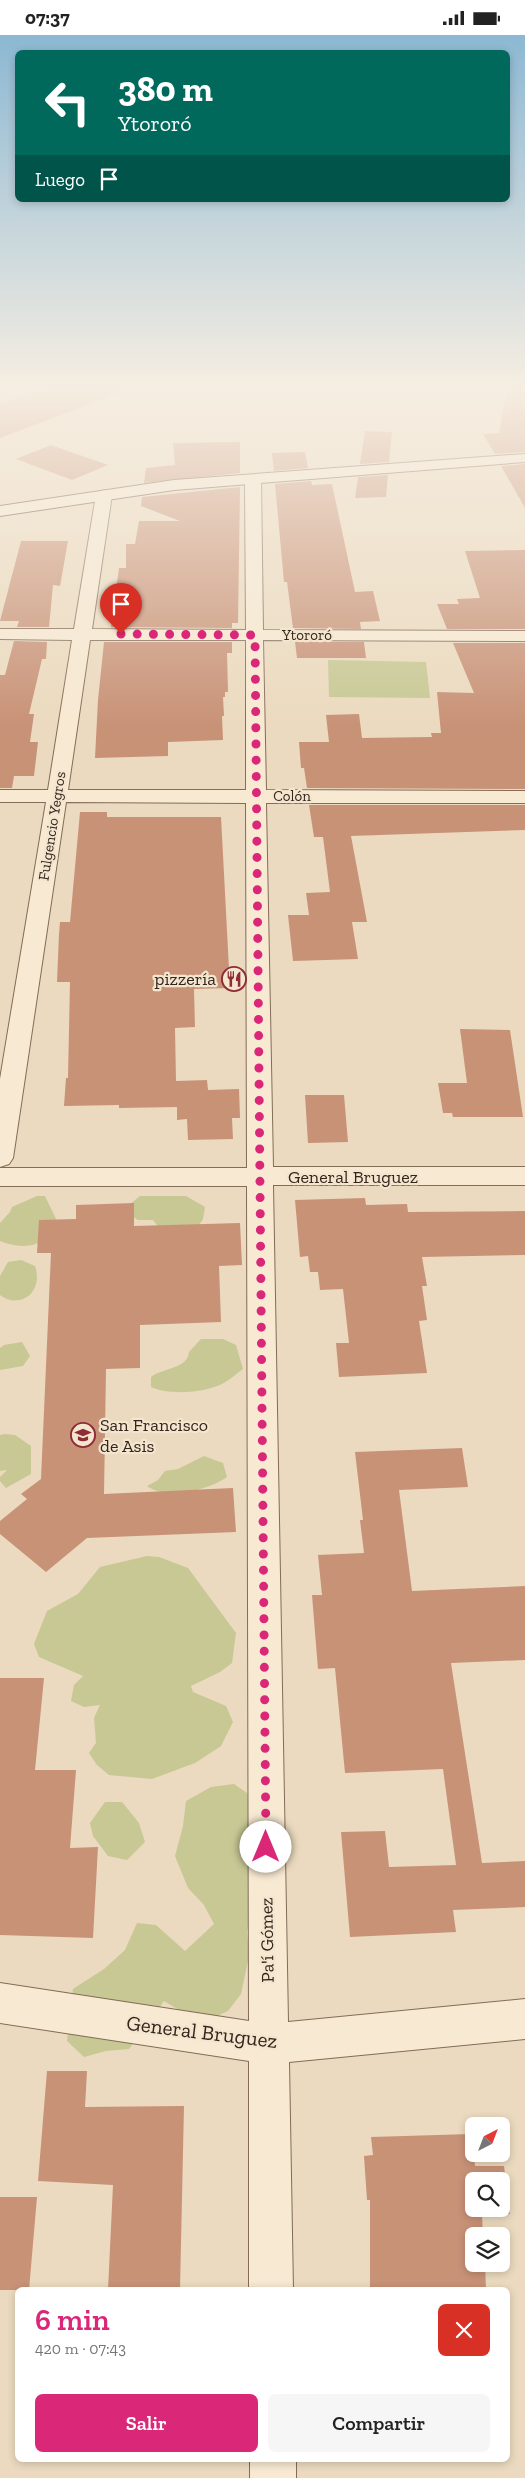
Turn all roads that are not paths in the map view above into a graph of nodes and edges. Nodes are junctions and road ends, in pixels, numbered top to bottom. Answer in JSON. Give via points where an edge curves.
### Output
{"nodes":[{"id":1,"x":84,"y":498,"type":"edge"},
{"id":2,"x":104,"y":498,"type":"edge"},
{"id":3,"x":253,"y":498,"type":"edge"},
{"id":4,"x":0,"y":511,"type":"edge"},
{"id":5,"x":0,"y":633,"type":"edge"},
{"id":6,"x":83,"y":634,"type":"junction"},
{"id":7,"x":255,"y":635,"type":"junction"},
{"id":8,"x":525,"y":636,"type":"edge"},
{"id":9,"x":0,"y":796,"type":"edge"},
{"id":10,"x":57,"y":796,"type":"junction"},
{"id":11,"x":256,"y":796,"type":"junction"},
{"id":12,"x":525,"y":797,"type":"edge"},
{"id":13,"x":0,"y":1158,"type":"edge"},
{"id":14,"x":525,"y":1176,"type":"edge"},
{"id":15,"x":0,"y":1177,"type":"edge"},
{"id":16,"x":260,"y":1177,"type":"junction"},
{"id":17,"x":0,"y":2003,"type":"edge"},
{"id":18,"x":525,"y":2019,"type":"edge"},
{"id":19,"x":268,"y":2044,"type":"junction"},
{"id":20,"x":271,"y":2287,"type":"edge"},
{"id":21,"x":273,"y":2462,"type":"edge"},
{"id":22,"x":273,"y":2478,"type":"edge"}],
"edges":[{"from":1,"to":4,"type":"street"},
{"from":2,"to":6,"type":"street","name":"Fulgencio Yegros"},
{"from":3,"to":7,"type":"street","name":"Pa'í Gómez"},
{"from":5,"to":6,"type":"street","name":"Ytororó"},
{"from":6,"to":7,"type":"street","name":"Ytororó"},
{"from":6,"to":10,"type":"street","name":"Fulgencio Yegros"},
{"from":7,"to":8,"type":"street","name":"Ytororó"},
{"from":7,"to":11,"type":"street","name":"Pa'í Gómez"},
{"from":9,"to":10,"type":"street","name":"Colón"},
{"from":10,"to":11,"type":"street","name":"Colón"},
{"from":10,"to":13,"type":"street","name":"Fulgencio Yegros"},
{"from":11,"to":12,"type":"street","name":"Colón"},
{"from":11,"to":16,"type":"street","name":"Pa'í Gómez"},
{"from":14,"to":16,"type":"street","name":"General Bruguez"},
{"from":15,"to":16,"type":"street","name":"General Bruguez"},
{"from":16,"to":19,"type":"street","name":"Pa'í Gómez"},
{"from":17,"to":19,"type":"street","name":"General Bruguez"},
{"from":18,"to":19,"type":"street","name":"General Bruguez"},
{"from":19,"to":20,"type":"street","name":"Pa'í Gómez"},
{"from":21,"to":22,"type":"street"}]}
